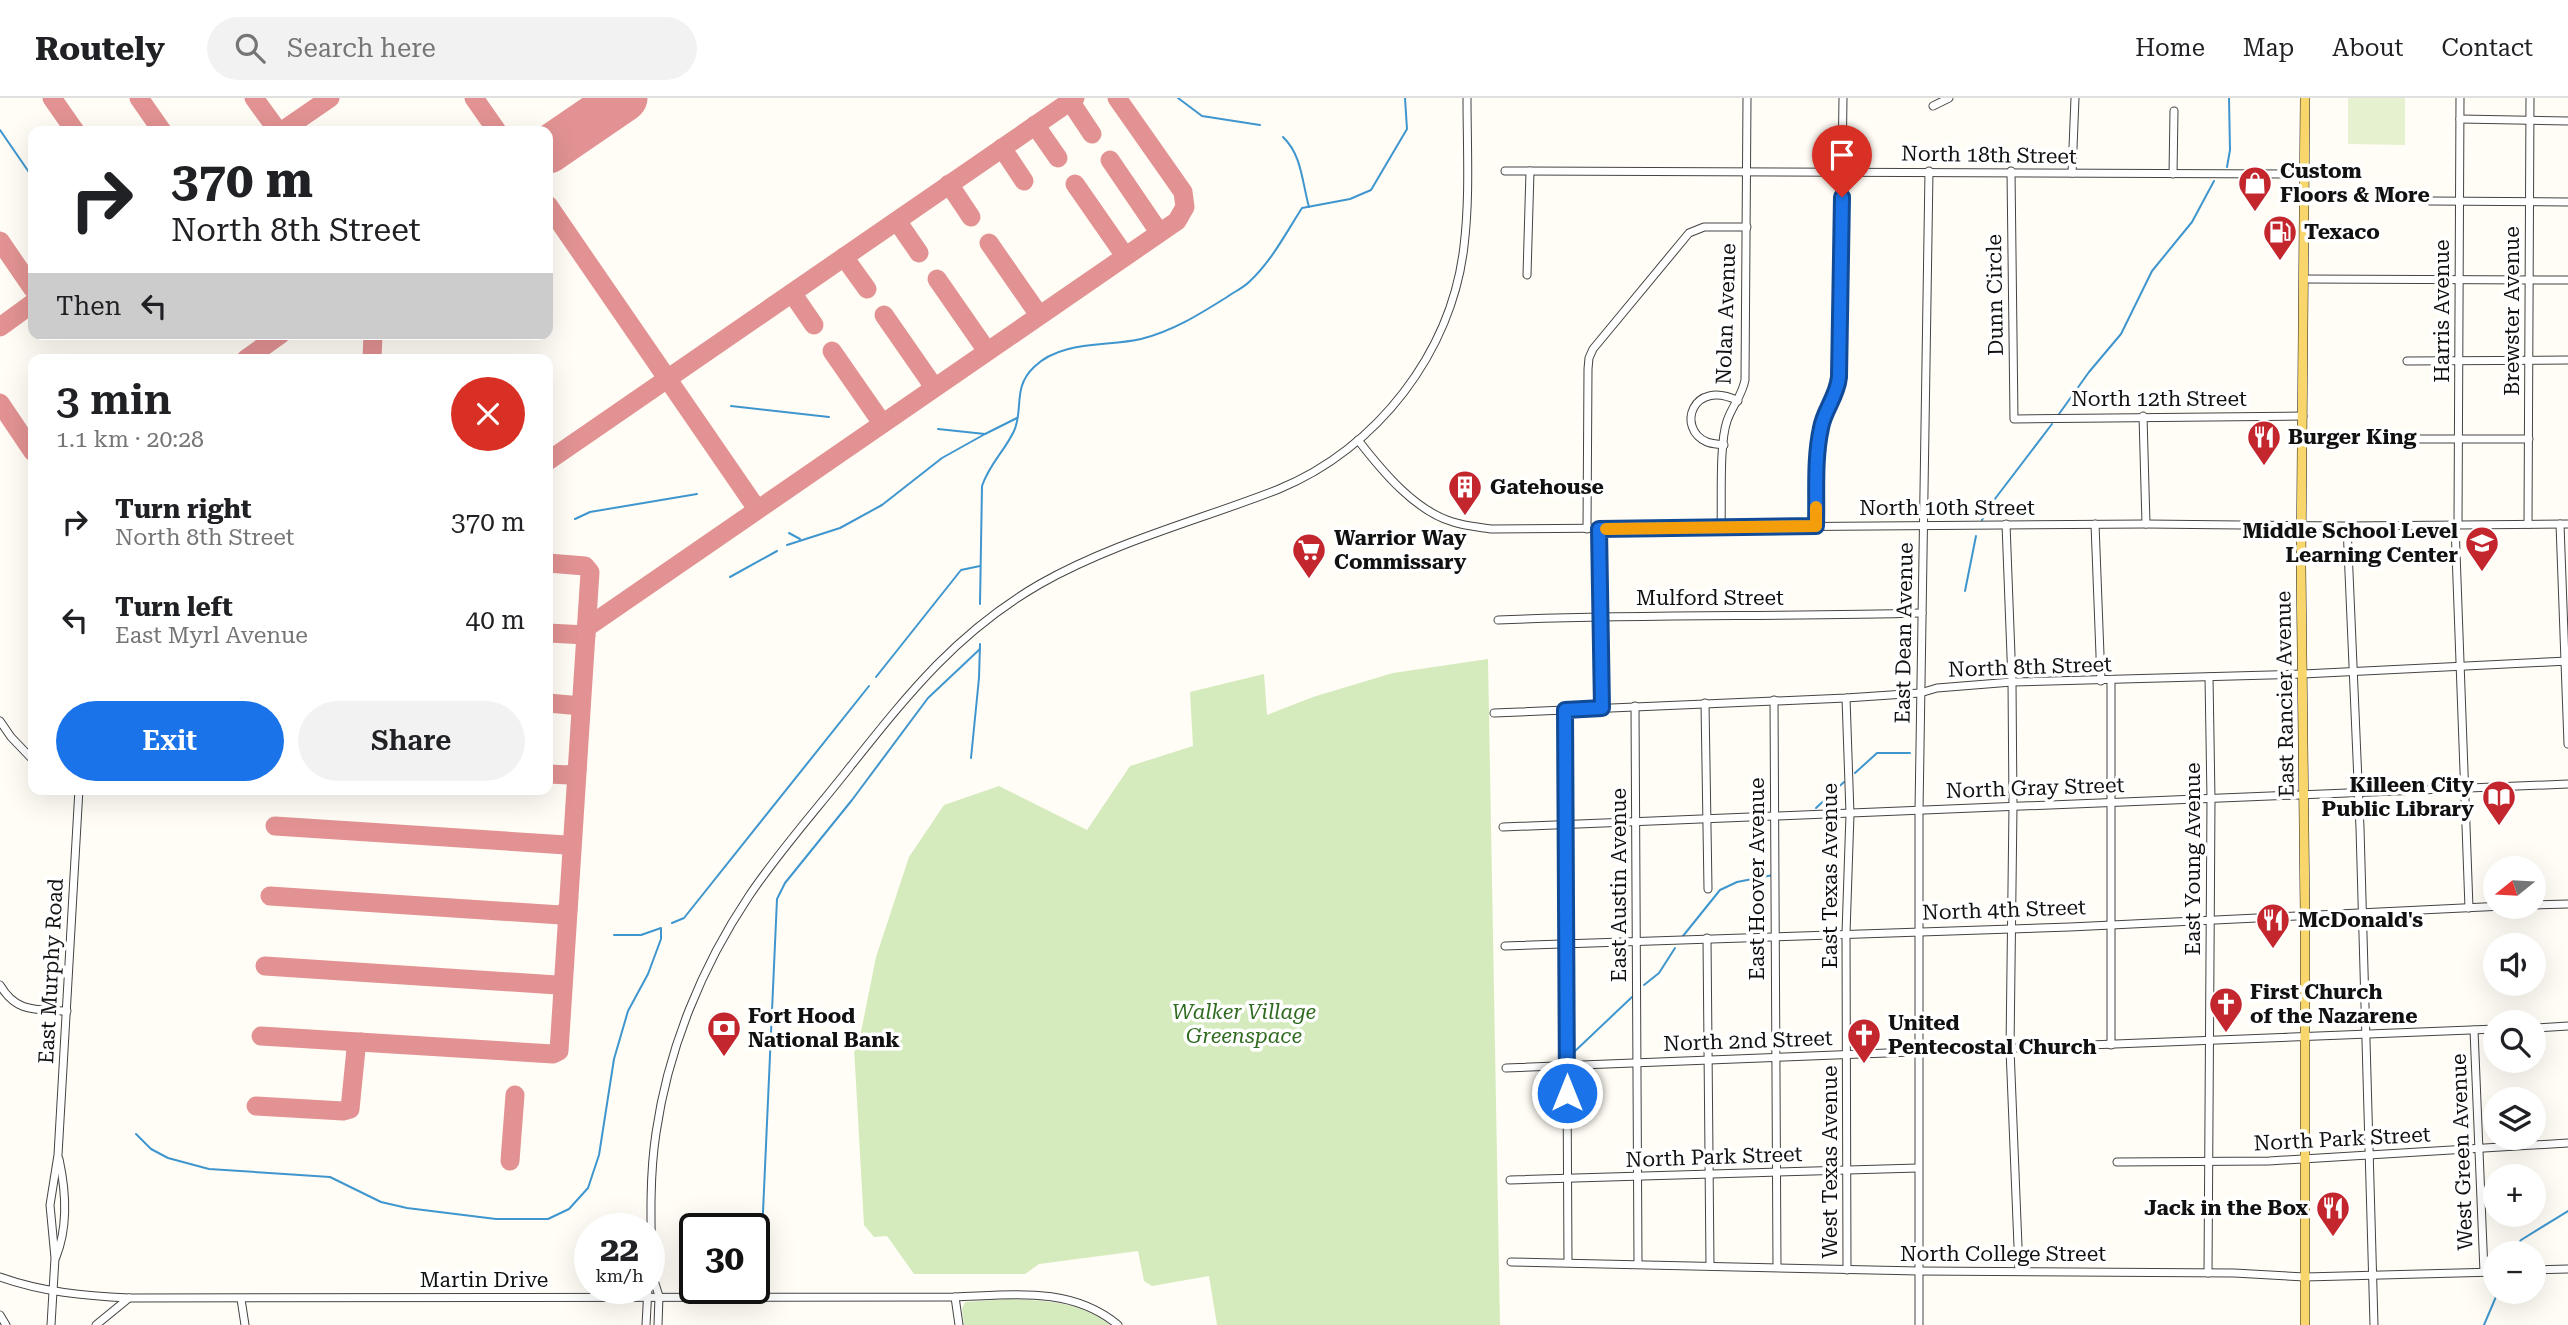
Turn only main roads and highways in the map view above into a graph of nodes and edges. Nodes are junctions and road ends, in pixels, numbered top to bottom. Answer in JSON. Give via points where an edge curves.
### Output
{"nodes":[{"id":1,"x":2305,"y":98,"type":"edge"},
{"id":2,"x":2305,"y":1325,"type":"edge"}],
"edges":[{"from":1,"to":2,"type":"main road","name":"East Rancier Avenue"}]}
